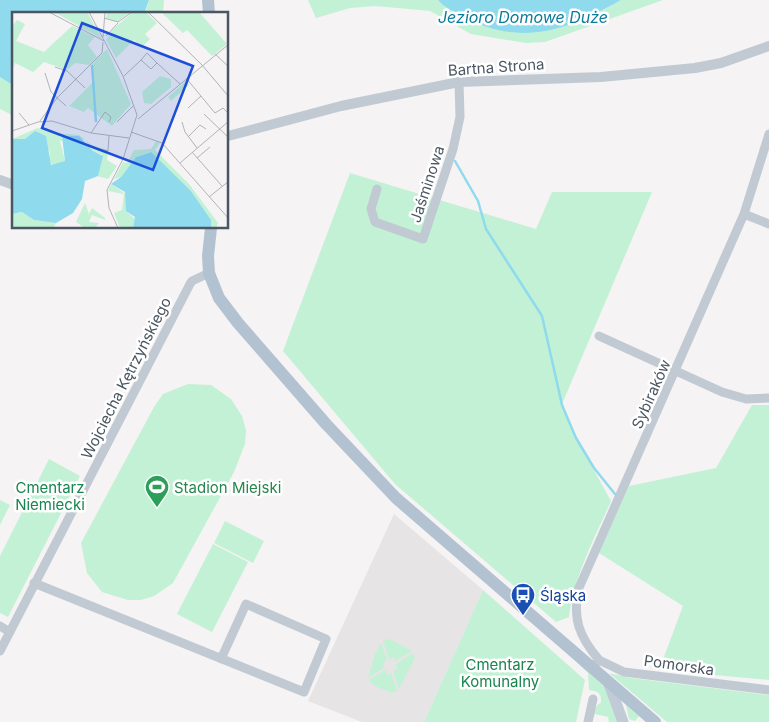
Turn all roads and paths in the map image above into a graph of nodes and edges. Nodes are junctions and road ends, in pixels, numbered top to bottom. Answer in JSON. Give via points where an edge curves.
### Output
{"nodes":[{"id":1,"x":769,"y":46,"type":"edge"},
{"id":2,"x":460,"y":82,"type":"junction"},
{"id":3,"x":769,"y":134,"type":"edge"},
{"id":4,"x":229,"y":136,"type":"edge"},
{"id":5,"x":0,"y":180,"type":"edge"},
{"id":6,"x":12,"y":184,"type":"edge"},
{"id":7,"x":377,"y":189,"type":"dead end"},
{"id":8,"x":744,"y":214,"type":"junction"},
{"id":9,"x":769,"y":224,"type":"edge"},
{"id":10,"x":211,"y":229,"type":"edge"},
{"id":11,"x":209,"y":273,"type":"junction"},
{"id":12,"x":599,"y":336,"type":"dead end"},
{"id":13,"x":676,"y":371,"type":"junction"},
{"id":14,"x":769,"y":398,"type":"edge"},
{"id":15,"x":34,"y":584,"type":"junction"},
{"id":16,"x":0,"y":626,"type":"edge"},
{"id":17,"x":10,"y":632,"type":"junction"},
{"id":18,"x":0,"y":651,"type":"edge"},
{"id":19,"x":221,"y":659,"type":"junction"},
{"id":20,"x":596,"y":664,"type":"junction"},
{"id":21,"x":608,"y":681,"type":"junction"},
{"id":22,"x":769,"y":690,"type":"edge"},
{"id":23,"x":594,"y":700,"type":"dead end"},
{"id":24,"x":651,"y":721,"type":"edge"},
{"id":25,"x":588,"y":722,"type":"edge"},
{"id":26,"x":623,"y":722,"type":"edge"}],
"edges":[{"from":1,"to":2,"type":"street","name":"Bartna Strona","via":[[721,63],[695,68],[601,77]]},
{"from":2,"to":4,"type":"street","name":"Bartna Strona","via":[[340,106]]},
{"from":2,"to":7,"type":"street","name":"Jaśminowa","via":[[459,125],[423,239],[375,222],[371,209]]},
{"from":3,"to":8,"type":"street","name":"Sybiraków"},
{"from":5,"to":6,"type":"street"},
{"from":8,"to":9,"type":"street"},
{"from":8,"to":13,"type":"street","name":"Sybiraków"},
{"from":10,"to":11,"type":"main road"},
{"from":11,"to":15,"type":"street","name":"Wojciecha Kętrzyńskiego","via":[[192,281]]},
{"from":11,"to":20,"type":"main road","via":[[220,298],[238,323],[364,467],[409,510]]},
{"from":12,"to":13,"type":"street"},
{"from":13,"to":14,"type":"street","via":[[746,399]]},
{"from":13,"to":20,"type":"street","name":"Sybiraków","via":[[578,590],[575,608],[579,630]]},
{"from":15,"to":17,"type":"street","name":"Wojciecha Kętrzyńskiego"},
{"from":15,"to":19,"type":"street"},
{"from":16,"to":17,"type":"street"},
{"from":17,"to":18,"type":"street","name":"Wojciecha Kętrzyńskiego"},
{"from":19,"to":19,"type":"street","via":[[246,604],[326,639],[304,692]]},
{"from":20,"to":21,"type":"main road"},
{"from":20,"to":22,"type":"street","name":"Pomorska","via":[[624,672]]},
{"from":21,"to":24,"type":"main road"},
{"from":21,"to":26,"type":"main road"},
{"from":23,"to":25,"type":"street"}]}
